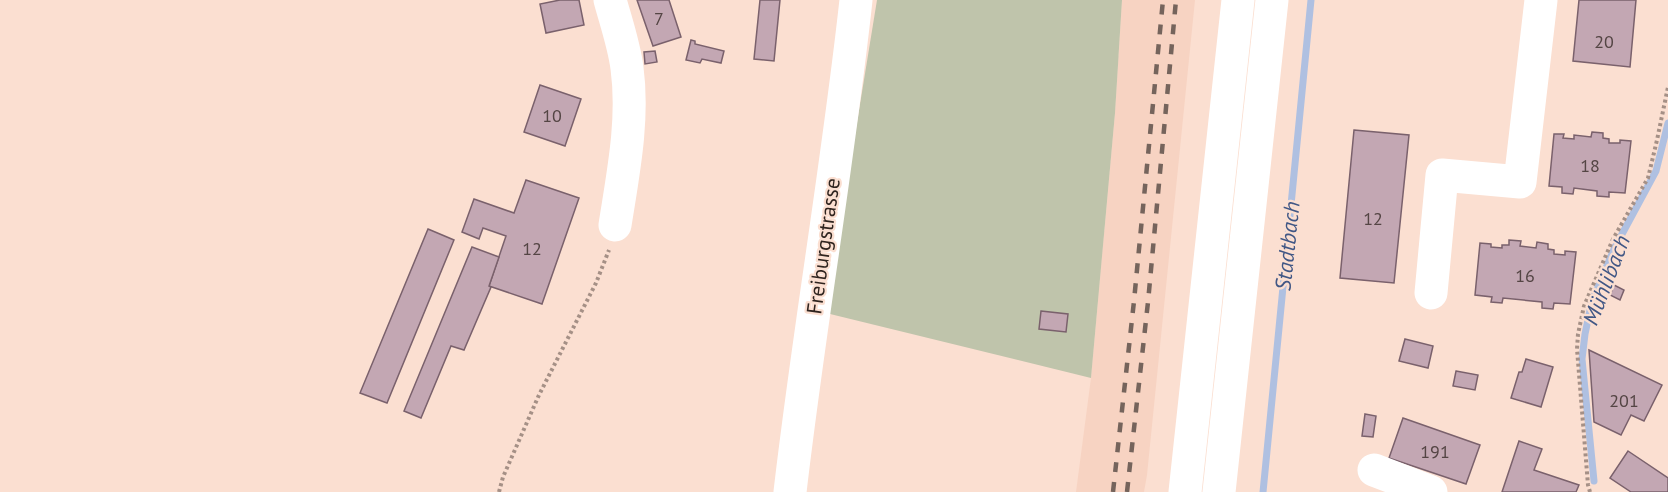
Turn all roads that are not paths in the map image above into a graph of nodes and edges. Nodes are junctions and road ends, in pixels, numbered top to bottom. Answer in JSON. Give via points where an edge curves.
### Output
{"nodes":[{"id":1,"x":609,"y":0,"type":"edge"},
{"id":2,"x":856,"y":0,"type":"edge"},
{"id":3,"x":1238,"y":0,"type":"edge"},
{"id":4,"x":1272,"y":0,"type":"edge"},
{"id":5,"x":1541,"y":0,"type":"edge"},
{"id":6,"x":615,"y":225,"type":"road end"},
{"id":7,"x":1431,"y":293,"type":"dead end"},
{"id":8,"x":1374,"y":470,"type":"dead end"},
{"id":9,"x":790,"y":492,"type":"edge"},
{"id":10,"x":1185,"y":492,"type":"edge"},
{"id":11,"x":1219,"y":492,"type":"edge"},
{"id":12,"x":1431,"y":492,"type":"edge"}],
"edges":[{"from":1,"to":6,"type":"main road","via":[[629,87],[628,130]]},
{"from":2,"to":9,"type":"main road","name":"Freiburgstrasse"},
{"from":3,"to":10,"type":"main road"},
{"from":4,"to":11,"type":"main road"},
{"from":5,"to":7,"type":"main road","via":[[1520,182],[1442,175]]},
{"from":8,"to":12,"type":"main road"}]}
